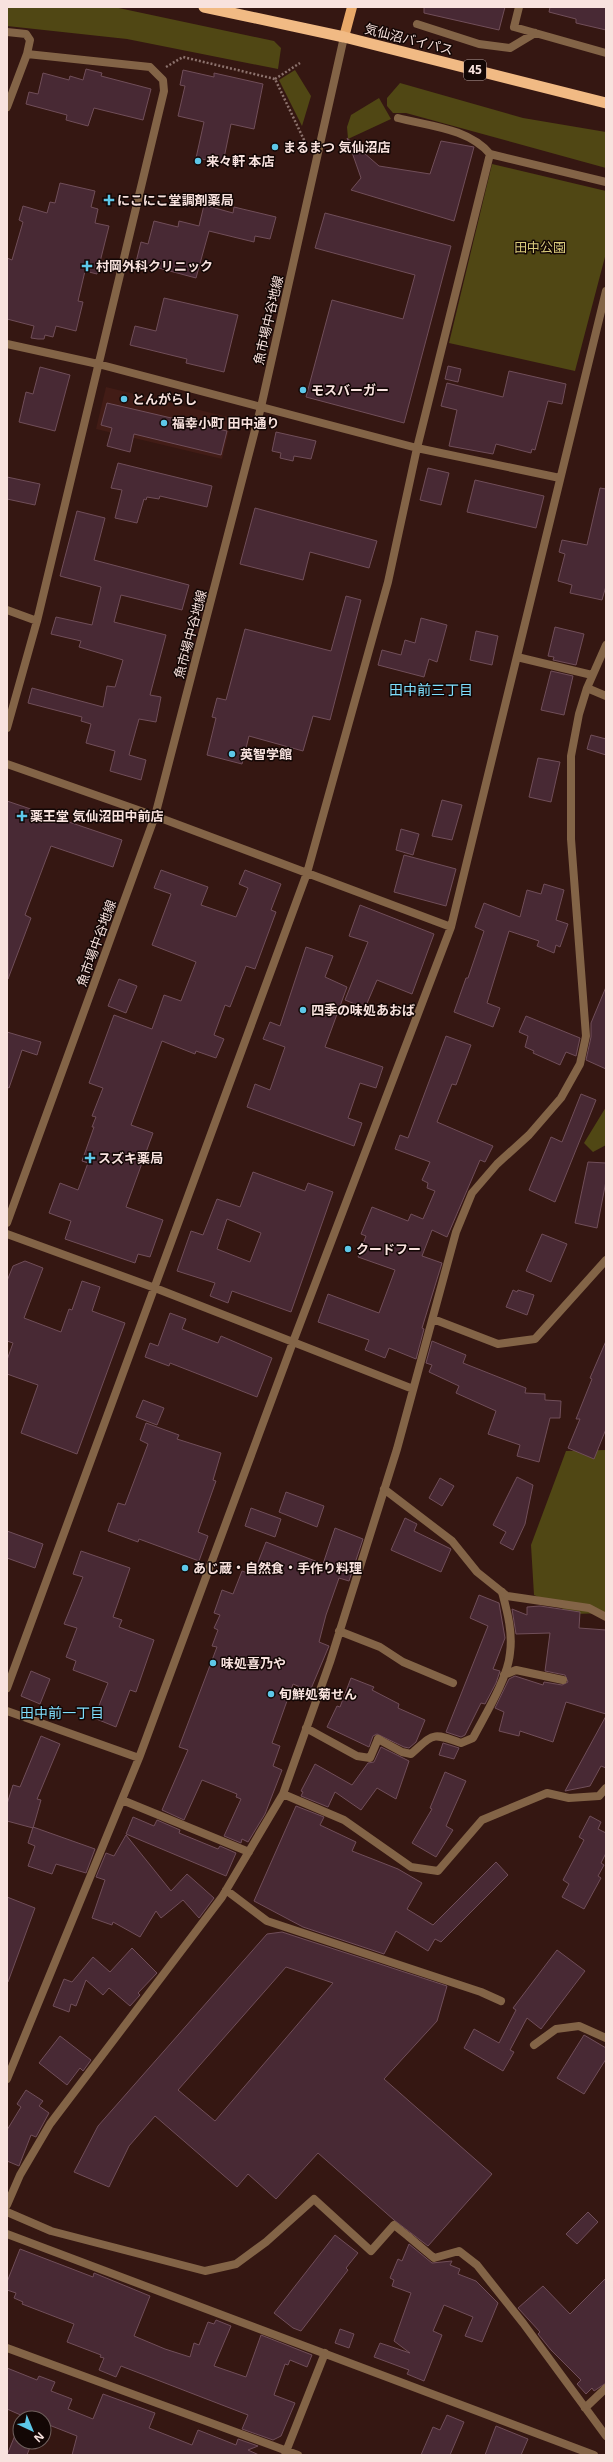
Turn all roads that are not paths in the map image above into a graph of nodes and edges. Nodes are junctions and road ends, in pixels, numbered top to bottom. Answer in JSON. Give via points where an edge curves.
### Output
{"nodes":[{"id":1,"x":204,"y":7,"type":"edge"},
{"id":2,"x":352,"y":7,"type":"edge"},
{"id":3,"x":519,"y":7,"type":"edge"},
{"id":4,"x":417,"y":24,"type":"dead end"},
{"id":5,"x":7,"y":32,"type":"edge"},
{"id":6,"x":535,"y":33,"type":"junction"},
{"id":7,"x":344,"y":37,"type":"junction"},
{"id":8,"x":606,"y":53,"type":"edge"},
{"id":9,"x":27,"y":54,"type":"junction"},
{"id":10,"x":606,"y":103,"type":"edge"},
{"id":11,"x":7,"y":107,"type":"edge"},
{"id":12,"x":398,"y":118,"type":"dead end"},
{"id":13,"x":490,"y":154,"type":"junction"},
{"id":14,"x":606,"y":182,"type":"edge"},
{"id":15,"x":606,"y":291,"type":"edge"},
{"id":16,"x":7,"y":344,"type":"edge"},
{"id":17,"x":98,"y":364,"type":"junction"},
{"id":18,"x":261,"y":407,"type":"junction"},
{"id":19,"x":417,"y":448,"type":"junction"},
{"id":20,"x":560,"y":478,"type":"junction"},
{"id":21,"x":7,"y":610,"type":"edge"},
{"id":22,"x":37,"y":621,"type":"junction"},
{"id":23,"x":606,"y":645,"type":"edge"},
{"id":24,"x":517,"y":657,"type":"junction"},
{"id":25,"x":592,"y":675,"type":"junction"},
{"id":26,"x":587,"y":688,"type":"junction"},
{"id":27,"x":606,"y":696,"type":"edge"},
{"id":28,"x":7,"y":728,"type":"edge"},
{"id":29,"x":7,"y":764,"type":"edge"},
{"id":30,"x":155,"y":816,"type":"junction"},
{"id":31,"x":307,"y":872,"type":"junction"},
{"id":32,"x":450,"y":928,"type":"junction"},
{"id":33,"x":7,"y":1223,"type":"edge"},
{"id":34,"x":7,"y":1234,"type":"edge"},
{"id":35,"x":606,"y":1260,"type":"edge"},
{"id":36,"x":154,"y":1288,"type":"junction"},
{"id":37,"x":433,"y":1319,"type":"junction"},
{"id":38,"x":293,"y":1342,"type":"junction"},
{"id":39,"x":413,"y":1389,"type":"junction"},
{"id":40,"x":384,"y":1489,"type":"junction"},
{"id":41,"x":502,"y":1592,"type":"junction"},
{"id":42,"x":606,"y":1617,"type":"edge"},
{"id":43,"x":339,"y":1631,"type":"junction"},
{"id":44,"x":504,"y":1675,"type":"junction"},
{"id":45,"x":563,"y":1680,"type":"dead end"},
{"id":46,"x":453,"y":1683,"type":"dead end"},
{"id":47,"x":7,"y":1688,"type":"edge"},
{"id":48,"x":7,"y":1711,"type":"edge"},
{"id":49,"x":306,"y":1728,"type":"junction"},
{"id":50,"x":140,"y":1758,"type":"junction"},
{"id":51,"x":606,"y":1788,"type":"edge"},
{"id":52,"x":283,"y":1794,"type":"junction"},
{"id":53,"x":122,"y":1800,"type":"junction"},
{"id":54,"x":249,"y":1852,"type":"junction"},
{"id":55,"x":226,"y":1890,"type":"junction"},
{"id":56,"x":501,"y":2001,"type":"dead end"},
{"id":57,"x":606,"y":2038,"type":"edge"},
{"id":58,"x":534,"y":2045,"type":"dead end"},
{"id":59,"x":7,"y":2079,"type":"edge"},
{"id":60,"x":7,"y":2205,"type":"edge"},
{"id":61,"x":7,"y":2212,"type":"edge"},
{"id":62,"x":7,"y":2234,"type":"edge"},
{"id":63,"x":7,"y":2348,"type":"edge"},
{"id":64,"x":325,"y":2353,"type":"junction"},
{"id":65,"x":606,"y":2388,"type":"edge"},
{"id":66,"x":585,"y":2408,"type":"junction"},
{"id":67,"x":606,"y":2436,"type":"edge"},
{"id":68,"x":286,"y":2453,"type":"edge"},
{"id":69,"x":298,"y":2455,"type":"edge"},
{"id":70,"x":594,"y":2455,"type":"edge"}],
"edges":[{"from":1,"to":7,"type":"highway","name":"気仙沼バイパス","number":"45"},
{"from":2,"to":7,"type":"main road"},
{"from":3,"to":6,"type":"street","via":[[514,27]]},
{"from":4,"to":6,"type":"street","via":[[480,44],[510,48]]},
{"from":5,"to":9,"type":"street","via":[[26,34],[30,40]]},
{"from":6,"to":8,"type":"street"},
{"from":7,"to":10,"type":"highway","name":"気仙沼バイパス","number":"45"},
{"from":7,"to":18,"type":"street","name":"魚市場中谷地線"},
{"from":9,"to":11,"type":"street"},
{"from":9,"to":17,"type":"street","via":[[150,67],[163,80],[164,91]]},
{"from":12,"to":13,"type":"street","via":[[465,135],[483,146]]},
{"from":13,"to":14,"type":"street"},
{"from":13,"to":19,"type":"street"},
{"from":15,"to":20,"type":"street"},
{"from":16,"to":17,"type":"street"},
{"from":17,"to":18,"type":"street"},
{"from":17,"to":22,"type":"street"},
{"from":18,"to":19,"type":"street"},
{"from":18,"to":30,"type":"street","name":"魚市場中谷地線"},
{"from":19,"to":20,"type":"street"},
{"from":19,"to":31,"type":"street","via":[[388,582]]},
{"from":20,"to":24,"type":"street"},
{"from":21,"to":22,"type":"street"},
{"from":22,"to":28,"type":"street"},
{"from":23,"to":25,"type":"street"},
{"from":24,"to":25,"type":"street"},
{"from":24,"to":32,"type":"street"},
{"from":25,"to":26,"type":"street"},
{"from":26,"to":27,"type":"street"},
{"from":26,"to":37,"type":"street","via":[[571,756],[571,840],[586,1036],[580,1064],[561,1098],[529,1136],[497,1164],[472,1193],[456,1232]]},
{"from":29,"to":30,"type":"street"},
{"from":30,"to":31,"type":"street"},
{"from":30,"to":33,"type":"street","name":"魚市場中谷地線"},
{"from":31,"to":32,"type":"street"},
{"from":31,"to":36,"type":"street"},
{"from":32,"to":38,"type":"street"},
{"from":34,"to":36,"type":"street"},
{"from":35,"to":37,"type":"street","via":[[535,1339],[498,1344]]},
{"from":36,"to":38,"type":"street"},
{"from":36,"to":47,"type":"street"},
{"from":37,"to":39,"type":"street"},
{"from":38,"to":39,"type":"street"},
{"from":38,"to":50,"type":"street"},
{"from":39,"to":40,"type":"street"},
{"from":40,"to":41,"type":"street","via":[[452,1541],[477,1572]]},
{"from":40,"to":43,"type":"street"},
{"from":41,"to":42,"type":"street","via":[[507,1596],[589,1608]]},
{"from":41,"to":44,"type":"street","via":[[509,1616],[510,1653]]},
{"from":43,"to":46,"type":"street","via":[[380,1647],[403,1662]]},
{"from":43,"to":49,"type":"street"},
{"from":44,"to":45,"type":"street","via":[[516,1670]]},
{"from":44,"to":49,"type":"street","via":[[473,1738],[461,1743],[440,1735],[430,1736],[411,1754],[378,1739],[370,1758],[357,1756]]},
{"from":48,"to":50,"type":"street"},
{"from":49,"to":52,"type":"street"},
{"from":50,"to":53,"type":"street"},
{"from":51,"to":52,"type":"street","via":[[599,1796],[569,1798],[547,1793],[482,1820],[438,1871],[411,1867],[344,1820]]},
{"from":52,"to":54,"type":"street"},
{"from":53,"to":54,"type":"street"},
{"from":53,"to":59,"type":"street"},
{"from":54,"to":55,"type":"street"},
{"from":55,"to":56,"type":"street","via":[[268,1921],[481,1992]]},
{"from":55,"to":60,"type":"street","via":[[50,2124],[20,2175]]},
{"from":57,"to":58,"type":"street","via":[[579,2026],[556,2029]]},
{"from":61,"to":66,"type":"street","via":[[51,2231],[205,2271],[236,2264],[266,2242],[314,2199],[371,2251],[394,2225],[434,2258],[459,2251],[477,2265]]},
{"from":62,"to":64,"type":"street"},
{"from":63,"to":68,"type":"street"},
{"from":64,"to":68,"type":"street"},
{"from":64,"to":70,"type":"street"},
{"from":65,"to":66,"type":"street"},
{"from":66,"to":67,"type":"street"},
{"from":68,"to":69,"type":"street"}]}
